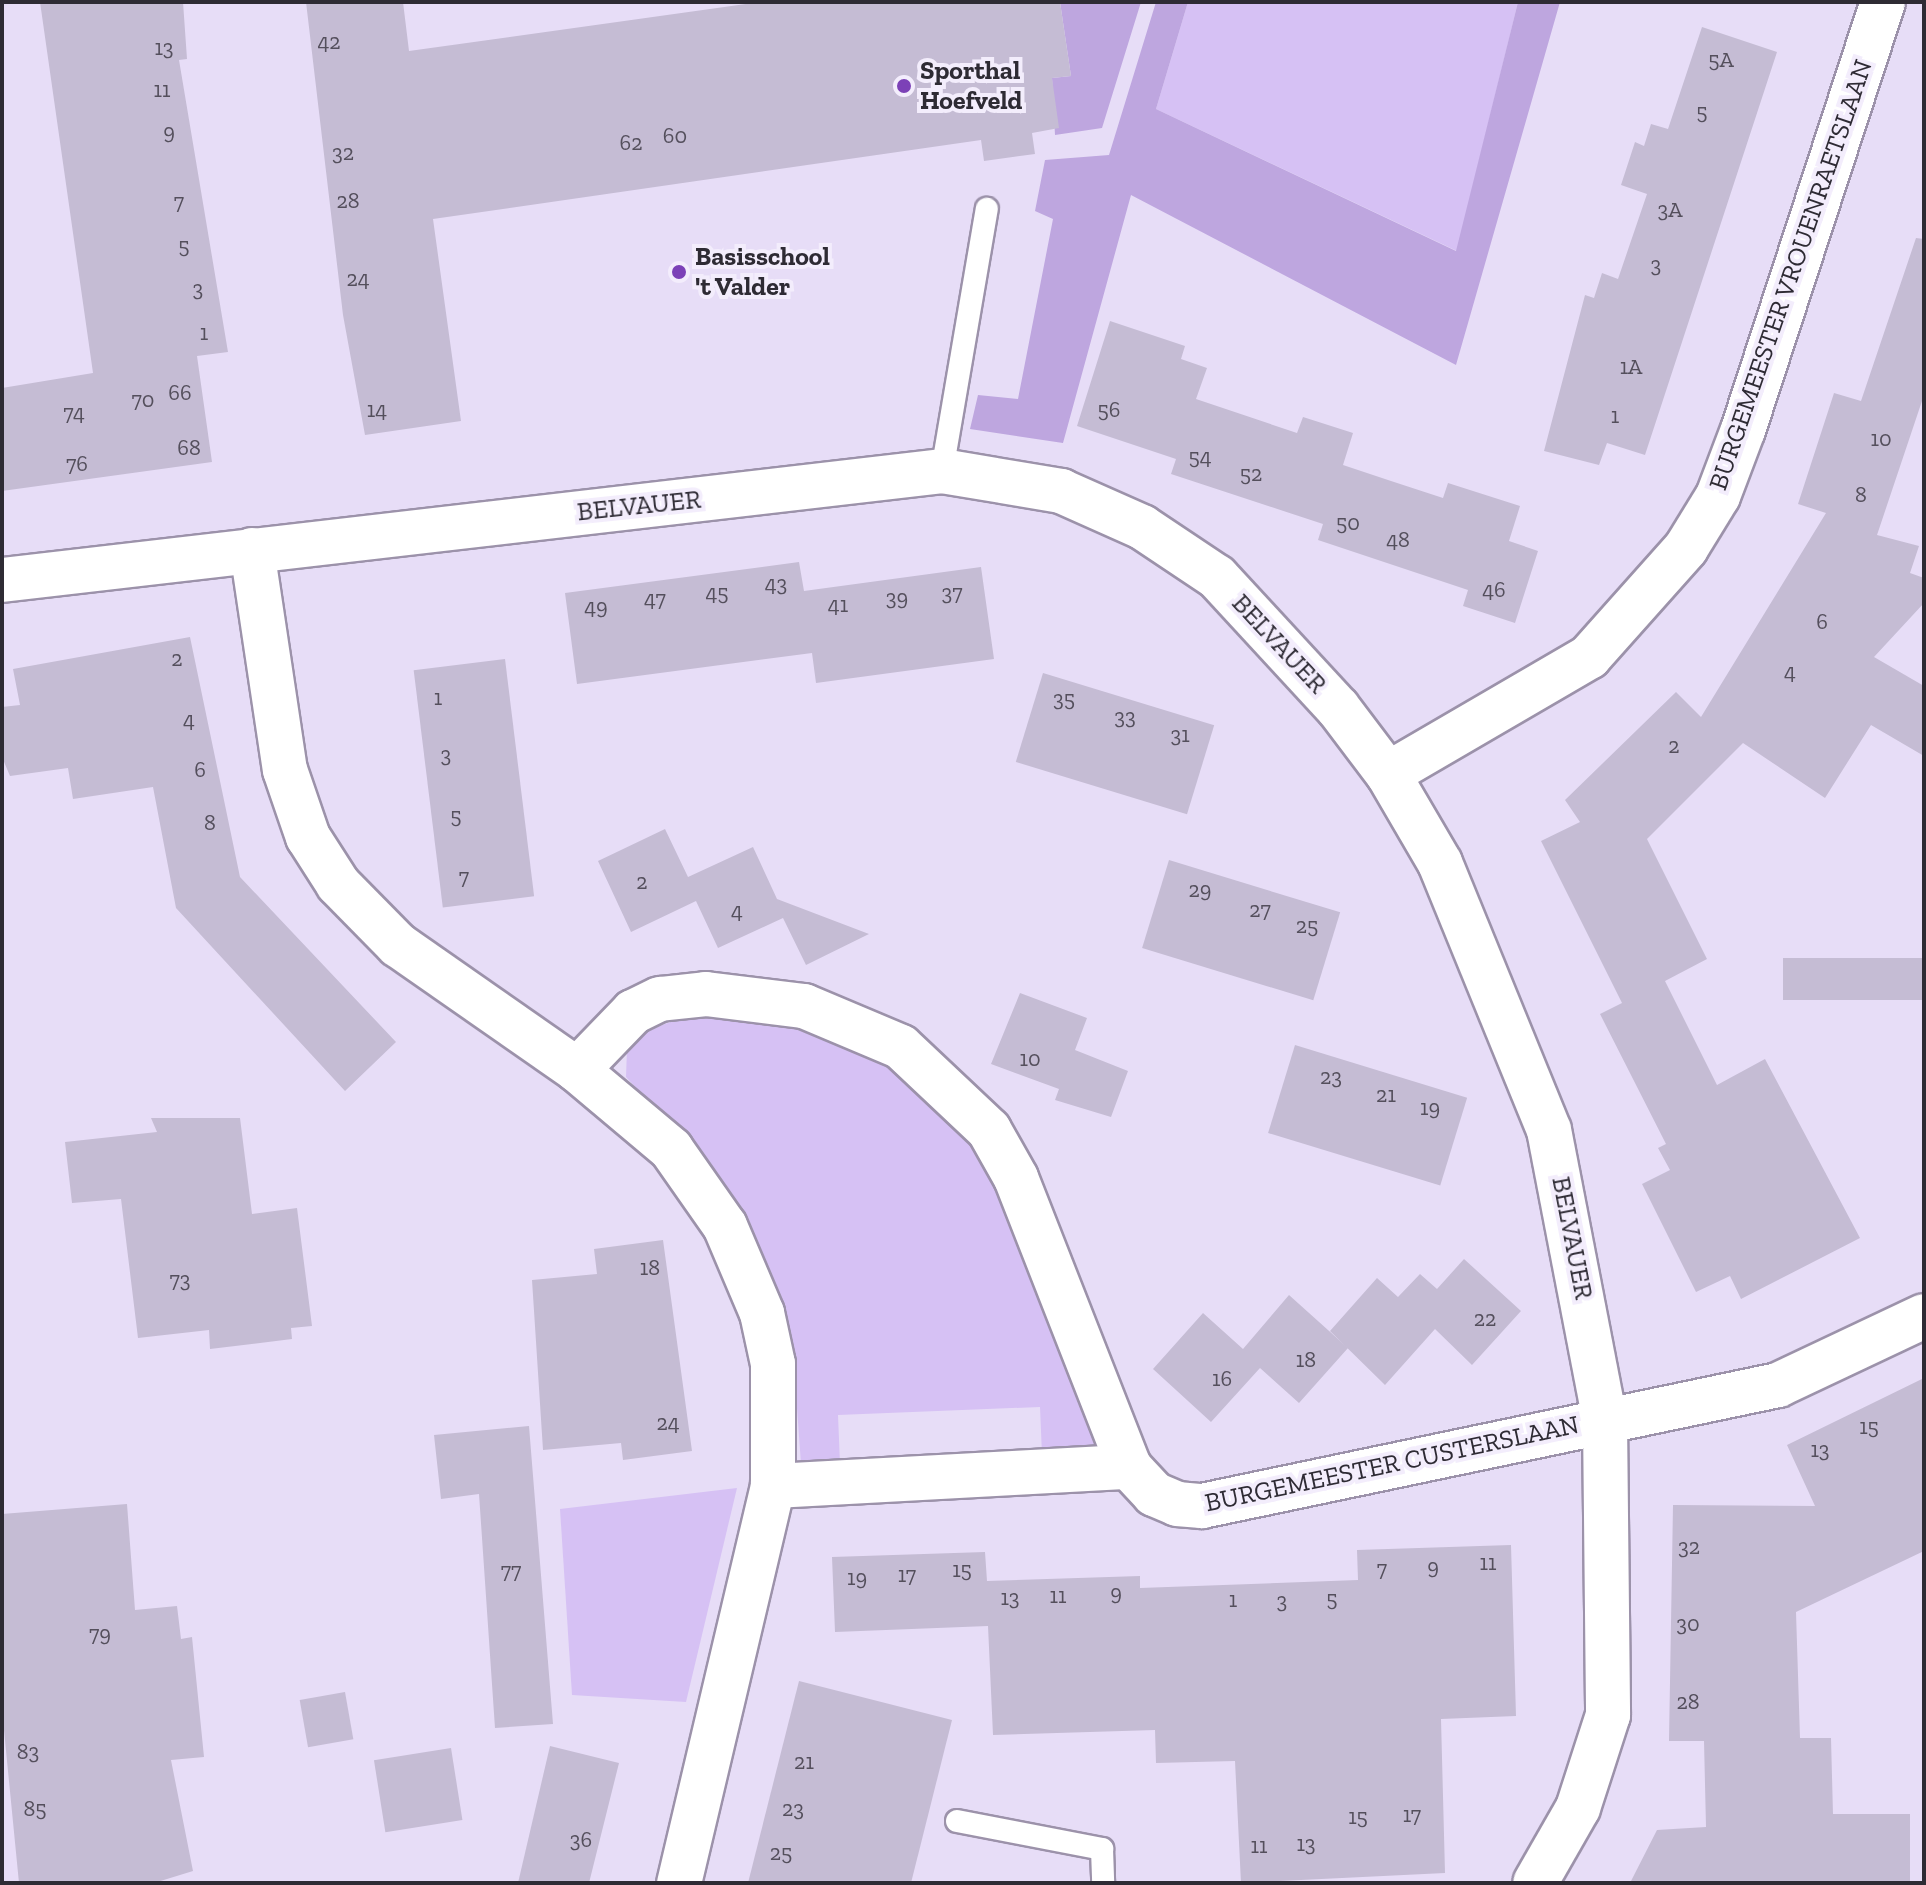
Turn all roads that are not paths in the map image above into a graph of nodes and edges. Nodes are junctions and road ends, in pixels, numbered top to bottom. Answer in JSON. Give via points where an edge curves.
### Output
{"nodes":[{"id":1,"x":1883,"y":2,"type":"edge"},
{"id":2,"x":987,"y":209,"type":"dead end"},
{"id":3,"x":942,"y":471,"type":"junction"},
{"id":4,"x":252,"y":550,"type":"junction"},
{"id":5,"x":2,"y":580,"type":"edge"},
{"id":6,"x":1388,"y":774,"type":"junction"},
{"id":7,"x":577,"y":1070,"type":"junction"},
{"id":8,"x":1924,"y":1316,"type":"edge"},
{"id":9,"x":1605,"y":1420,"type":"junction"},
{"id":10,"x":1129,"y":1467,"type":"junction"},
{"id":11,"x":773,"y":1486,"type":"junction"},
{"id":12,"x":957,"y":1821,"type":"dead end"},
{"id":13,"x":679,"y":1883,"type":"edge"},
{"id":14,"x":1103,"y":1883,"type":"edge"},
{"id":15,"x":1535,"y":1883,"type":"edge"}],
"edges":[{"from":1,"to":6,"type":"street","name":"BURGEMEESTER VROUENRAETSLAAN","via":[[1743,430],[1718,496],[1686,548],[1589,657]]},
{"from":2,"to":3,"type":"lane"},
{"from":3,"to":4,"type":"street","name":"BELVAUER"},
{"from":3,"to":6,"type":"street","name":"BELVAUER","via":[[1061,491],[1142,527],[1217,577],[1338,708]]},
{"from":4,"to":5,"type":"street","name":"BELVAUER"},
{"from":4,"to":7,"type":"street","via":[[285,770],[316,849],[369,922]]},
{"from":6,"to":9,"type":"street","name":"BELVAUER","via":[[1440,863],[1549,1130]]},
{"from":7,"to":10,"type":"street","name":"BURGEMEESTER CUSTERSLAAN","via":[[633,1012],[660,999],[706,994],[804,1006],[901,1047],[989,1130],[1016,1178]]},
{"from":7,"to":11,"type":"street","via":[[671,1149],[704,1188],[746,1263],[773,1364]]},
{"from":8,"to":9,"type":"street","name":"BURGEMEESTER CUSTERSLAAN","via":[[1778,1385]]},
{"from":9,"to":10,"type":"street","name":"BURGEMEESTER CUSTERSLAAN","via":[[1202,1506],[1154,1494]]},
{"from":9,"to":15,"type":"street","name":"BELVAUER","via":[[1608,1715],[1578,1808]]},
{"from":10,"to":11,"type":"street"},
{"from":11,"to":13,"type":"street"},
{"from":12,"to":14,"type":"lane","via":[[1102,1849]]}]}
